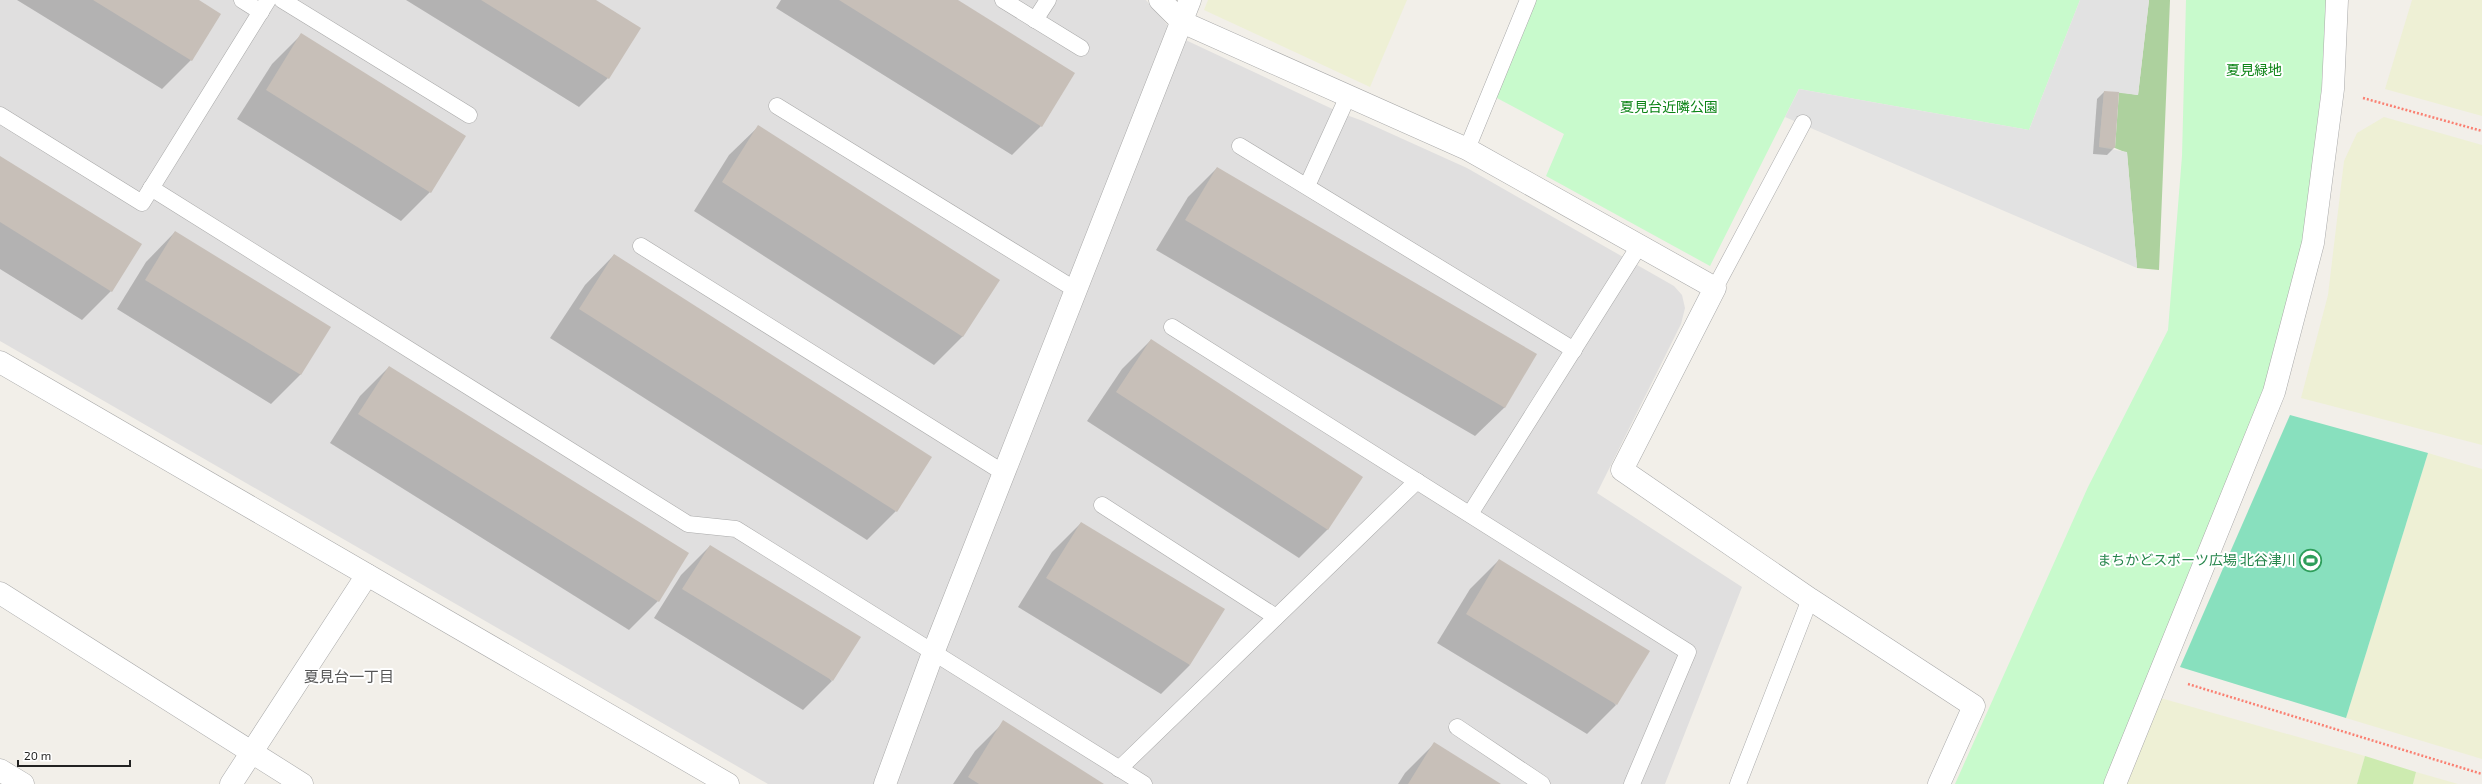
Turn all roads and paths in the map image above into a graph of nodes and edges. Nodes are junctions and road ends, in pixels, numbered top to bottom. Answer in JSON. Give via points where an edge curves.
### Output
{"nodes":[{"id":1,"x":242,"y":0,"type":"edge"},
{"id":2,"x":282,"y":0,"type":"edge"},
{"id":3,"x":1003,"y":0,"type":"edge"},
{"id":4,"x":1048,"y":0,"type":"edge"},
{"id":5,"x":1160,"y":0,"type":"edge"},
{"id":6,"x":1190,"y":0,"type":"edge"},
{"id":7,"x":1528,"y":0,"type":"edge"},
{"id":8,"x":2337,"y":0,"type":"edge"},
{"id":9,"x":265,"y":6,"type":"edge"},
{"id":10,"x":1035,"y":20,"type":"junction"},
{"id":11,"x":1182,"y":22,"type":"junction"},
{"id":12,"x":1081,"y":48,"type":"dead end"},
{"id":13,"x":2333,"y":89,"type":"junction"},
{"id":14,"x":1348,"y":96,"type":"junction"},
{"id":15,"x":777,"y":106,"type":"dead end"},
{"id":16,"x":0,"y":115,"type":"edge"},
{"id":17,"x":469,"y":115,"type":"dead end"},
{"id":18,"x":1803,"y":123,"type":"dead end"},
{"id":19,"x":2482,"y":131,"type":"edge"},
{"id":20,"x":1240,"y":146,"type":"dead end"},
{"id":21,"x":1467,"y":149,"type":"junction"},
{"id":22,"x":1307,"y":186,"type":"junction"},
{"id":23,"x":151,"y":188,"type":"junction"},
{"id":24,"x":641,"y":246,"type":"dead end"},
{"id":25,"x":1639,"y":246,"type":"junction"},
{"id":26,"x":1716,"y":288,"type":"junction"},
{"id":27,"x":1076,"y":290,"type":"junction"},
{"id":28,"x":1172,"y":327,"type":"dead end"},
{"id":29,"x":1574,"y":350,"type":"junction"},
{"id":30,"x":0,"y":362,"type":"edge"},
{"id":31,"x":1004,"y":473,"type":"junction"},
{"id":32,"x":1417,"y":481,"type":"junction"},
{"id":33,"x":1102,"y":505,"type":"dead end"},
{"id":34,"x":1470,"y":514,"type":"junction"},
{"id":35,"x":367,"y":575,"type":"junction"},
{"id":36,"x":0,"y":593,"type":"edge"},
{"id":37,"x":1810,"y":599,"type":"junction"},
{"id":38,"x":1276,"y":617,"type":"junction"},
{"id":39,"x":933,"y":653,"type":"junction"},
{"id":40,"x":2158,"y":675,"type":"junction"},
{"id":41,"x":1458,"y":727,"type":"dead end"},
{"id":42,"x":252,"y":752,"type":"junction"},
{"id":43,"x":1119,"y":769,"type":"junction"},
{"id":44,"x":0,"y":770,"type":"edge"},
{"id":45,"x":2482,"y":774,"type":"edge"},
{"id":46,"x":23,"y":784,"type":"edge"},
{"id":47,"x":231,"y":784,"type":"edge"},
{"id":48,"x":302,"y":784,"type":"edge"},
{"id":49,"x":728,"y":784,"type":"edge"},
{"id":50,"x":885,"y":784,"type":"edge"},
{"id":51,"x":1144,"y":784,"type":"edge"},
{"id":52,"x":1542,"y":784,"type":"edge"},
{"id":53,"x":1632,"y":784,"type":"edge"},
{"id":54,"x":1738,"y":784,"type":"edge"},
{"id":55,"x":1939,"y":784,"type":"edge"},
{"id":56,"x":2115,"y":784,"type":"edge"}],
"edges":[{"from":1,"to":9,"type":"lane"},
{"from":2,"to":17,"type":"lane"},
{"from":3,"to":10,"type":"lane"},
{"from":4,"to":10,"type":"lane"},
{"from":5,"to":11,"type":"street"},
{"from":6,"to":11,"type":"street"},
{"from":7,"to":21,"type":"lane"},
{"from":8,"to":13,"type":"street"},
{"from":9,"to":23,"type":"lane"},
{"from":10,"to":12,"type":"lane"},
{"from":11,"to":14,"type":"street"},
{"from":11,"to":27,"type":"street"},
{"from":13,"to":19,"type":"path"},
{"from":13,"to":40,"type":"street","via":[[2312,244],[2274,392]]},
{"from":14,"to":21,"type":"street"},
{"from":14,"to":22,"type":"lane"},
{"from":15,"to":27,"type":"lane"},
{"from":16,"to":23,"type":"lane","via":[[142,203]]},
{"from":18,"to":26,"type":"lane"},
{"from":20,"to":22,"type":"lane"},
{"from":21,"to":25,"type":"street"},
{"from":22,"to":29,"type":"lane"},
{"from":23,"to":39,"type":"lane","via":[[688,524],[736,529]]},
{"from":24,"to":31,"type":"lane"},
{"from":25,"to":26,"type":"street"},
{"from":25,"to":29,"type":"lane"},
{"from":26,"to":37,"type":"street","via":[[1622,470]]},
{"from":27,"to":31,"type":"street"},
{"from":28,"to":32,"type":"lane"},
{"from":29,"to":34,"type":"lane"},
{"from":30,"to":35,"type":"street"},
{"from":31,"to":39,"type":"street"},
{"from":32,"to":34,"type":"lane"},
{"from":32,"to":38,"type":"lane"},
{"from":33,"to":38,"type":"lane"},
{"from":34,"to":53,"type":"lane","via":[[1688,652]]},
{"from":35,"to":42,"type":"street"},
{"from":35,"to":49,"type":"street"},
{"from":36,"to":42,"type":"street"},
{"from":37,"to":54,"type":"lane"},
{"from":37,"to":55,"type":"street","via":[[1974,706]]},
{"from":38,"to":43,"type":"lane"},
{"from":39,"to":43,"type":"lane"},
{"from":39,"to":50,"type":"street"},
{"from":40,"to":45,"type":"path"},
{"from":40,"to":56,"type":"street"},
{"from":41,"to":52,"type":"lane"},
{"from":42,"to":47,"type":"street"},
{"from":42,"to":48,"type":"street"},
{"from":43,"to":51,"type":"lane"},
{"from":44,"to":46,"type":"street"}]}
